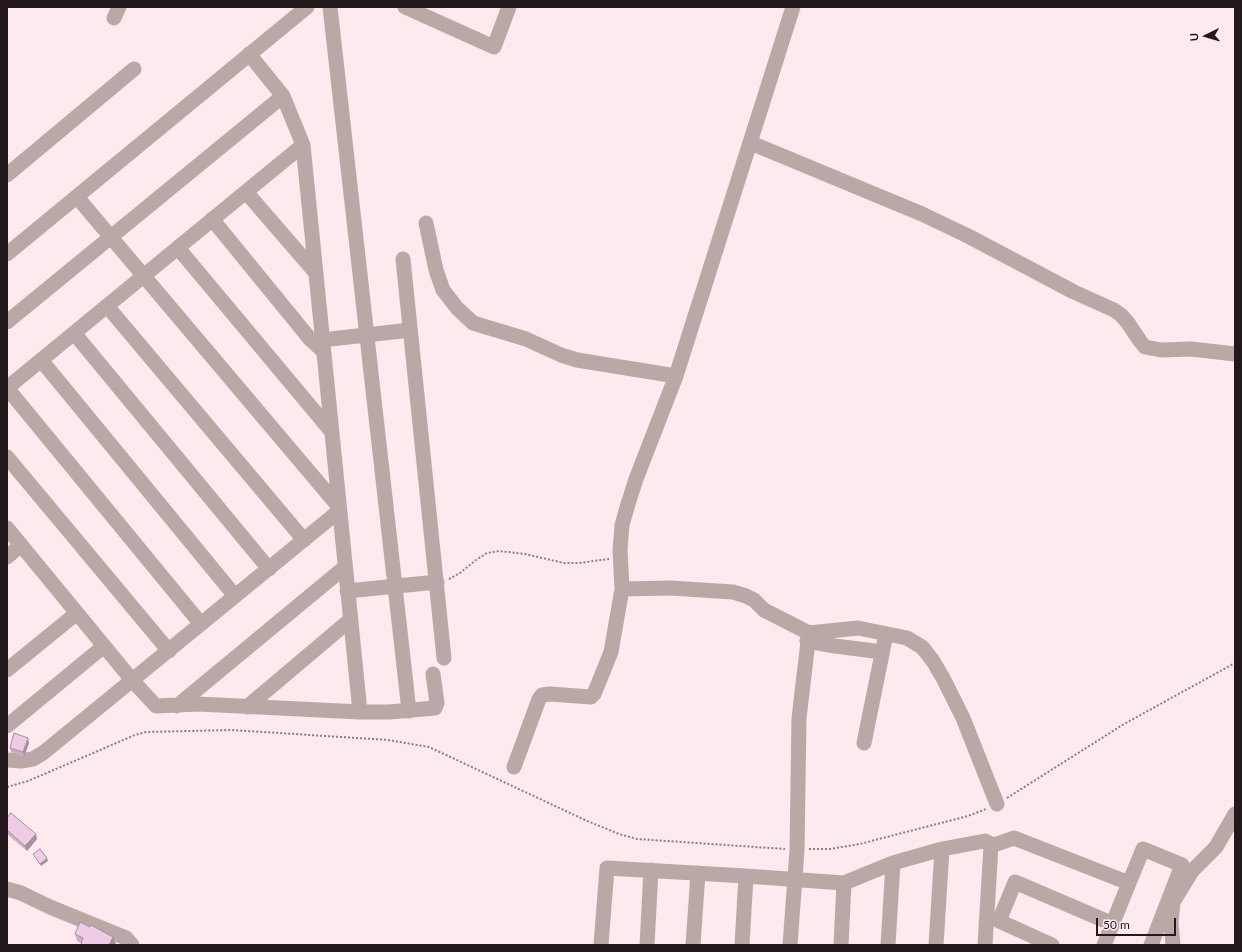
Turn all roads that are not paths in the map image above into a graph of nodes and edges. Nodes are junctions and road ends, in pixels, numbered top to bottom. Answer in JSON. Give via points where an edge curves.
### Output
{"nodes":[{"id":1,"x":307,"y":7,"type":"edge"},
{"id":2,"x":330,"y":7,"type":"edge"},
{"id":3,"x":405,"y":7,"type":"edge"},
{"id":4,"x":509,"y":7,"type":"edge"},
{"id":5,"x":793,"y":7,"type":"edge"},
{"id":6,"x":249,"y":54,"type":"junction"},
{"id":7,"x":134,"y":69,"type":"dead end"},
{"id":8,"x":284,"y":96,"type":"junction"},
{"id":9,"x":750,"y":143,"type":"junction"},
{"id":10,"x":303,"y":145,"type":"junction"},
{"id":11,"x":7,"y":175,"type":"edge"},
{"id":12,"x":246,"y":192,"type":"junction"},
{"id":13,"x":77,"y":197,"type":"junction"},
{"id":14,"x":212,"y":219,"type":"junction"},
{"id":15,"x":426,"y":223,"type":"dead end"},
{"id":16,"x":111,"y":237,"type":"junction"},
{"id":17,"x":178,"y":248,"type":"junction"},
{"id":18,"x":7,"y":254,"type":"edge"},
{"id":19,"x":403,"y":259,"type":"dead end"},
{"id":20,"x":316,"y":273,"type":"junction"},
{"id":21,"x":144,"y":276,"type":"junction"},
{"id":22,"x":107,"y":306,"type":"junction"},
{"id":23,"x":7,"y":322,"type":"edge"},
{"id":24,"x":410,"y":330,"type":"junction"},
{"id":25,"x":74,"y":333,"type":"junction"},
{"id":26,"x":367,"y":335,"type":"junction"},
{"id":27,"x":322,"y":346,"type":"junction"},
{"id":28,"x":1235,"y":354,"type":"edge"},
{"id":29,"x":41,"y":360,"type":"junction"},
{"id":30,"x":676,"y":376,"type":"junction"},
{"id":31,"x":331,"y":432,"type":"junction"},
{"id":32,"x":7,"y":457,"type":"edge"},
{"id":33,"x":339,"y":509,"type":"junction"},
{"id":34,"x":7,"y":528,"type":"edge"},
{"id":35,"x":304,"y":540,"type":"junction"},
{"id":36,"x":21,"y":545,"type":"junction"},
{"id":37,"x":7,"y":557,"type":"edge"},
{"id":38,"x":345,"y":567,"type":"junction"},
{"id":39,"x":268,"y":569,"type":"junction"},
{"id":40,"x":437,"y":582,"type":"junction"},
{"id":41,"x":395,"y":586,"type":"junction"},
{"id":42,"x":622,"y":589,"type":"junction"},
{"id":43,"x":347,"y":591,"type":"junction"},
{"id":44,"x":235,"y":596,"type":"junction"},
{"id":45,"x":77,"y":613,"type":"junction"},
{"id":46,"x":350,"y":620,"type":"junction"},
{"id":47,"x":201,"y":624,"type":"junction"},
{"id":48,"x":886,"y":634,"type":"junction"},
{"id":49,"x":808,"y":637,"type":"junction"},
{"id":50,"x":104,"y":646,"type":"junction"},
{"id":51,"x":169,"y":650,"type":"junction"},
{"id":52,"x":882,"y":652,"type":"junction"},
{"id":53,"x":444,"y":658,"type":"dead end"},
{"id":54,"x":10,"y":663,"type":"edge"},
{"id":55,"x":433,"y":674,"type":"dead end"},
{"id":56,"x":132,"y":680,"type":"junction"},
{"id":57,"x":177,"y":706,"type":"junction"},
{"id":58,"x":247,"y":707,"type":"junction"},
{"id":59,"x":408,"y":711,"type":"junction"},
{"id":60,"x":360,"y":712,"type":"junction"},
{"id":61,"x":7,"y":726,"type":"edge"},
{"id":62,"x":864,"y":742,"type":"dead end"},
{"id":63,"x":7,"y":760,"type":"edge"},
{"id":64,"x":514,"y":767,"type":"dead end"},
{"id":65,"x":997,"y":804,"type":"road end"},
{"id":66,"x":1235,"y":814,"type":"edge"},
{"id":67,"x":990,"y":846,"type":"junction"},
{"id":68,"x":942,"y":849,"type":"junction"},
{"id":69,"x":893,"y":863,"type":"junction"},
{"id":70,"x":651,"y":870,"type":"junction"},
{"id":71,"x":698,"y":873,"type":"junction"},
{"id":72,"x":746,"y":876,"type":"junction"},
{"id":73,"x":794,"y":879,"type":"junction"},
{"id":74,"x":844,"y":883,"type":"junction"},
{"id":75,"x":1129,"y":883,"type":"junction"},
{"id":76,"x":7,"y":889,"type":"edge"},
{"id":77,"x":1113,"y":924,"type":"junction"},
{"id":78,"x":132,"y":945,"type":"edge"},
{"id":79,"x":601,"y":945,"type":"edge"},
{"id":80,"x":647,"y":945,"type":"edge"},
{"id":81,"x":693,"y":945,"type":"edge"},
{"id":82,"x":742,"y":945,"type":"edge"},
{"id":83,"x":790,"y":945,"type":"edge"},
{"id":84,"x":840,"y":945,"type":"edge"},
{"id":85,"x":888,"y":945,"type":"edge"},
{"id":86,"x":936,"y":945,"type":"edge"},
{"id":87,"x":985,"y":945,"type":"edge"},
{"id":88,"x":1052,"y":945,"type":"edge"},
{"id":89,"x":1104,"y":945,"type":"edge"},
{"id":90,"x":1151,"y":945,"type":"edge"},
{"id":91,"x":1173,"y":945,"type":"edge"}],
"edges":[{"from":1,"to":6,"type":"street"},
{"from":2,"to":26,"type":"street"},
{"from":3,"to":4,"type":"street","via":[[494,47]]},
{"from":5,"to":9,"type":"street"},
{"from":6,"to":8,"type":"street"},
{"from":6,"to":13,"type":"street"},
{"from":7,"to":11,"type":"street"},
{"from":8,"to":10,"type":"street"},
{"from":8,"to":16,"type":"street"},
{"from":9,"to":28,"type":"street","via":[[922,214],[1114,310],[1128,323],[1145,347]]},
{"from":9,"to":30,"type":"street"},
{"from":10,"to":12,"type":"street"},
{"from":10,"to":20,"type":"street"},
{"from":12,"to":14,"type":"street"},
{"from":12,"to":20,"type":"street"},
{"from":13,"to":16,"type":"street"},
{"from":13,"to":18,"type":"street"},
{"from":14,"to":17,"type":"street"},
{"from":14,"to":27,"type":"street","via":[[310,339]]},
{"from":15,"to":30,"type":"street","via":[[443,290],[473,323],[526,339],[577,360]]},
{"from":16,"to":21,"type":"street"},
{"from":16,"to":23,"type":"street"},
{"from":17,"to":21,"type":"street"},
{"from":17,"to":31,"type":"street"},
{"from":19,"to":24,"type":"street"},
{"from":20,"to":27,"type":"street"},
{"from":21,"to":22,"type":"street"},
{"from":21,"to":33,"type":"street"},
{"from":22,"to":25,"type":"street"},
{"from":22,"to":35,"type":"street"},
{"from":24,"to":26,"type":"street"},
{"from":24,"to":40,"type":"street"},
{"from":25,"to":29,"type":"street"},
{"from":25,"to":39,"type":"street"},
{"from":26,"to":27,"type":"street"},
{"from":26,"to":41,"type":"street"},
{"from":27,"to":31,"type":"street"},
{"from":29,"to":44,"type":"street"},
{"from":29,"to":47,"type":"street","via":[[7,388]]},
{"from":30,"to":42,"type":"street","via":[[636,479],[622,525]]},
{"from":31,"to":33,"type":"street"},
{"from":32,"to":51,"type":"street"},
{"from":33,"to":35,"type":"street"},
{"from":33,"to":38,"type":"street"},
{"from":34,"to":36,"type":"street"},
{"from":35,"to":39,"type":"street"},
{"from":36,"to":37,"type":"street"},
{"from":36,"to":45,"type":"street"},
{"from":38,"to":43,"type":"street"},
{"from":38,"to":57,"type":"street"},
{"from":39,"to":44,"type":"street"},
{"from":40,"to":41,"type":"street"},
{"from":40,"to":53,"type":"street"},
{"from":41,"to":43,"type":"street"},
{"from":41,"to":59,"type":"street"},
{"from":42,"to":49,"type":"street","via":[[671,588],[733,592],[754,600],[764,610]]},
{"from":42,"to":64,"type":"street","via":[[611,652],[594,694],[588,698],[542,695]]},
{"from":43,"to":46,"type":"street"},
{"from":44,"to":47,"type":"street"},
{"from":45,"to":50,"type":"street"},
{"from":45,"to":54,"type":"street"},
{"from":46,"to":58,"type":"street"},
{"from":46,"to":60,"type":"street"},
{"from":47,"to":51,"type":"street"},
{"from":48,"to":49,"type":"street","via":[[858,628]]},
{"from":48,"to":52,"type":"street"},
{"from":48,"to":65,"type":"street","via":[[907,638],[922,647],[932,661],[963,718]]},
{"from":49,"to":52,"type":"street","via":[[835,646]]},
{"from":49,"to":73,"type":"street","via":[[799,718],[797,850]]},
{"from":50,"to":56,"type":"street"},
{"from":50,"to":61,"type":"street"},
{"from":51,"to":56,"type":"street"},
{"from":52,"to":62,"type":"street"},
{"from":55,"to":59,"type":"street","via":[[436,706]]},
{"from":56,"to":57,"type":"street","via":[[156,706]]},
{"from":56,"to":63,"type":"street","via":[[43,753],[33,759]]},
{"from":57,"to":58,"type":"street","via":[[198,704]]},
{"from":58,"to":60,"type":"street"},
{"from":59,"to":60,"type":"street"},
{"from":66,"to":91,"type":"street","via":[[1216,847],[1192,871],[1173,902]]},
{"from":67,"to":68,"type":"street","via":[[985,841]]},
{"from":67,"to":75,"type":"street","via":[[1014,838]]},
{"from":67,"to":87,"type":"street"},
{"from":68,"to":69,"type":"street"},
{"from":68,"to":86,"type":"street"},
{"from":69,"to":74,"type":"street"},
{"from":69,"to":85,"type":"street"},
{"from":70,"to":71,"type":"street"},
{"from":70,"to":79,"type":"street","via":[[607,868]]},
{"from":70,"to":80,"type":"street"},
{"from":71,"to":72,"type":"street"},
{"from":71,"to":81,"type":"street"},
{"from":72,"to":73,"type":"street"},
{"from":72,"to":82,"type":"street"},
{"from":73,"to":74,"type":"street"},
{"from":73,"to":83,"type":"street"},
{"from":74,"to":84,"type":"street"},
{"from":75,"to":77,"type":"street"},
{"from":75,"to":90,"type":"street","via":[[1143,849],[1182,865]]},
{"from":76,"to":78,"type":"street","via":[[126,938]]},
{"from":77,"to":88,"type":"street","via":[[1010,880],[999,921]]},
{"from":77,"to":89,"type":"street"}]}
